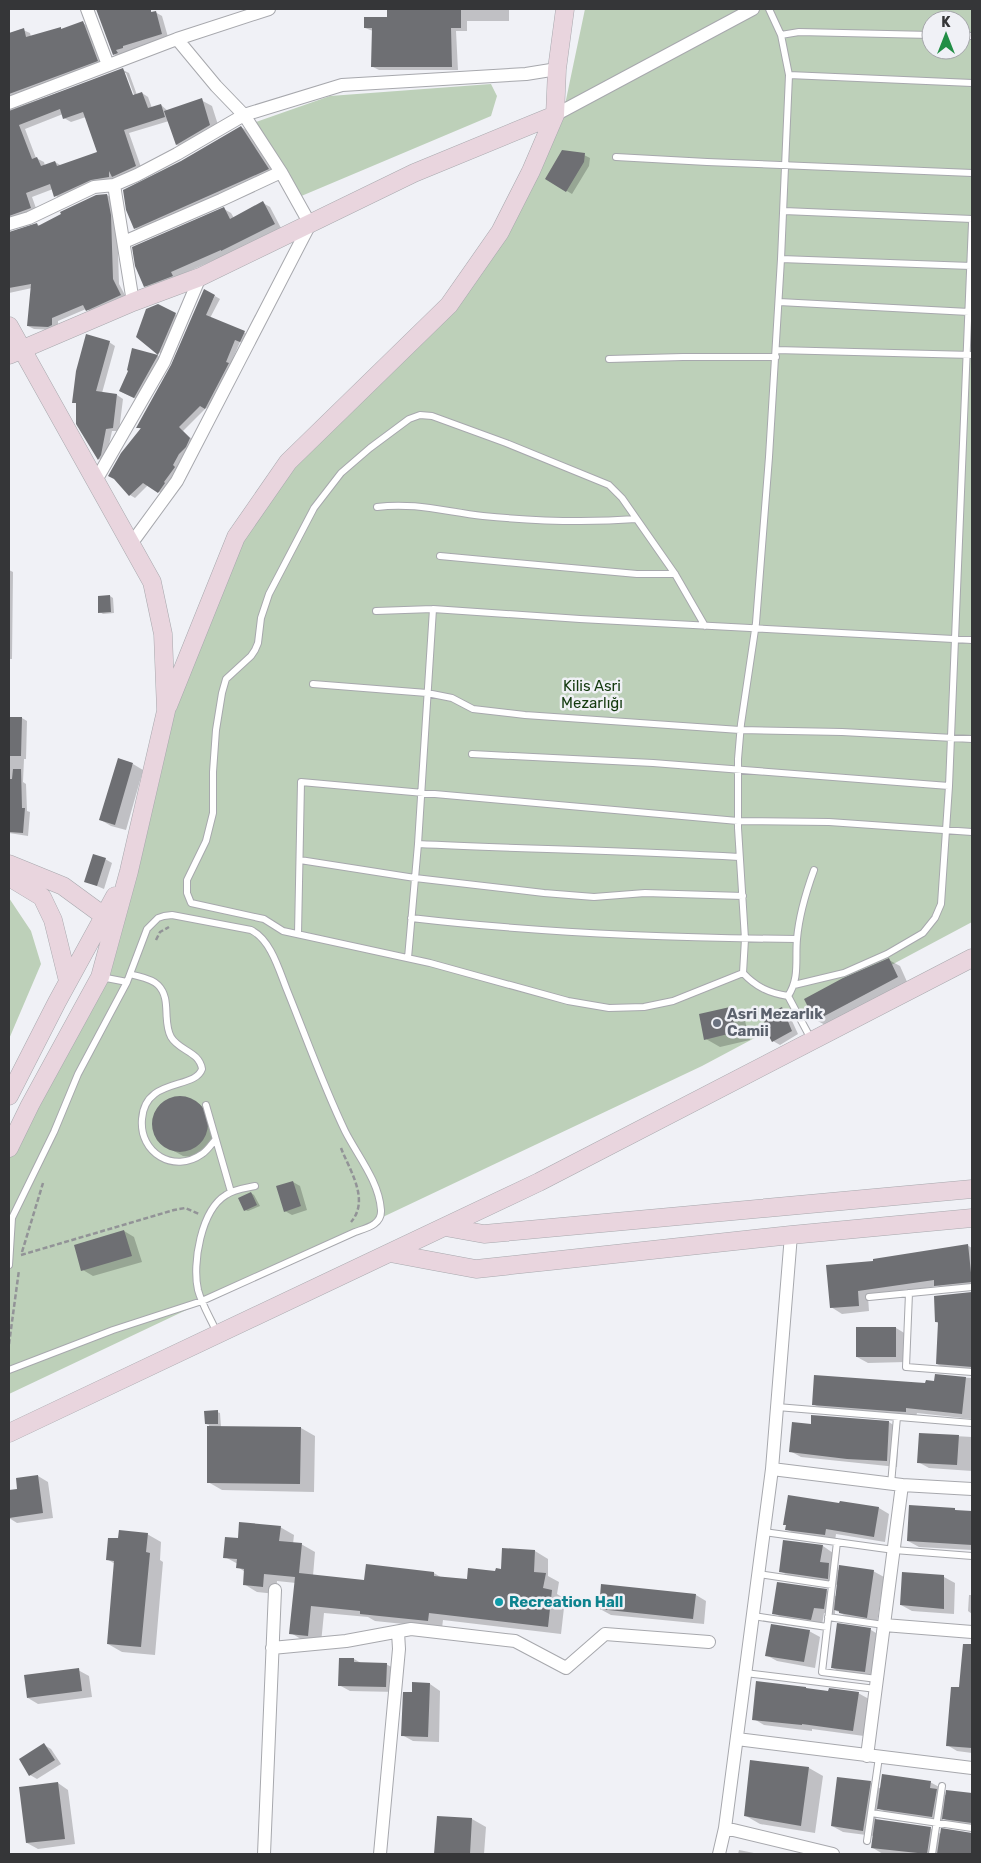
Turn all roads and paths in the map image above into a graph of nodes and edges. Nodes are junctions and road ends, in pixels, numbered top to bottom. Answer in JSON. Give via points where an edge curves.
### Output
{"nodes":[{"id":1,"x":87,"y":9,"type":"edge"},
{"id":2,"x":269,"y":9,"type":"edge"},
{"id":3,"x":566,"y":9,"type":"edge"},
{"id":4,"x":753,"y":9,"type":"edge"},
{"id":5,"x":769,"y":9,"type":"edge"},
{"id":6,"x":782,"y":35,"type":"junction"},
{"id":7,"x":921,"y":35,"type":"edge"},
{"id":8,"x":178,"y":39,"type":"junction"},
{"id":9,"x":108,"y":65,"type":"junction"},
{"id":10,"x":557,"y":69,"type":"junction"},
{"id":11,"x":789,"y":75,"type":"junction"},
{"id":12,"x":972,"y":83,"type":"edge"},
{"id":13,"x":9,"y":102,"type":"edge"},
{"id":14,"x":244,"y":115,"type":"junction"},
{"id":15,"x":555,"y":115,"type":"junction"},
{"id":16,"x":616,"y":157,"type":"dead end"},
{"id":17,"x":786,"y":166,"type":"junction"},
{"id":18,"x":281,"y":172,"type":"junction"},
{"id":19,"x":972,"y":174,"type":"edge"},
{"id":20,"x":114,"y":185,"type":"junction"},
{"id":21,"x":784,"y":211,"type":"junction"},
{"id":22,"x":972,"y":219,"type":"edge"},
{"id":23,"x":972,"y":223,"type":"edge"},
{"id":24,"x":9,"y":224,"type":"edge"},
{"id":25,"x":310,"y":224,"type":"junction"},
{"id":26,"x":124,"y":242,"type":"junction"},
{"id":27,"x":782,"y":259,"type":"junction"},
{"id":28,"x":971,"y":266,"type":"junction"},
{"id":29,"x":200,"y":277,"type":"junction"},
{"id":30,"x":133,"y":302,"type":"junction"},
{"id":31,"x":779,"y":302,"type":"junction"},
{"id":32,"x":969,"y":312,"type":"junction"},
{"id":33,"x":9,"y":326,"type":"edge"},
{"id":34,"x":776,"y":350,"type":"junction"},
{"id":35,"x":15,"y":352,"type":"edge"},
{"id":36,"x":970,"y":355,"type":"edge"},
{"id":37,"x":776,"y":357,"type":"junction"},
{"id":38,"x":609,"y":359,"type":"dead end"},
{"id":39,"x":95,"y":482,"type":"junction"},
{"id":40,"x":377,"y":507,"type":"dead end"},
{"id":41,"x":636,"y":519,"type":"junction"},
{"id":42,"x":131,"y":544,"type":"junction"},
{"id":43,"x":440,"y":556,"type":"dead end"},
{"id":44,"x":675,"y":574,"type":"junction"},
{"id":45,"x":433,"y":609,"type":"junction"},
{"id":46,"x":376,"y":611,"type":"dead end"},
{"id":47,"x":705,"y":626,"type":"junction"},
{"id":48,"x":755,"y":628,"type":"junction"},
{"id":49,"x":955,"y":639,"type":"junction"},
{"id":50,"x":972,"y":640,"type":"edge"},
{"id":51,"x":312,"y":684,"type":"dead end"},
{"id":52,"x":427,"y":694,"type":"junction"},
{"id":53,"x":166,"y":711,"type":"junction"},
{"id":54,"x":740,"y":730,"type":"junction"},
{"id":55,"x":951,"y":738,"type":"junction"},
{"id":56,"x":972,"y":739,"type":"edge"},
{"id":57,"x":472,"y":754,"type":"dead end"},
{"id":58,"x":738,"y":771,"type":"junction"},
{"id":59,"x":949,"y":786,"type":"junction"},
{"id":60,"x":421,"y":792,"type":"junction"},
{"id":61,"x":738,"y":821,"type":"junction"},
{"id":62,"x":947,"y":830,"type":"junction"},
{"id":63,"x":972,"y":832,"type":"edge"},
{"id":64,"x":418,"y":844,"type":"junction"},
{"id":65,"x":739,"y":857,"type":"junction"},
{"id":66,"x":300,"y":860,"type":"junction"},
{"id":67,"x":9,"y":864,"type":"edge"},
{"id":68,"x":814,"y":870,"type":"dead end"},
{"id":69,"x":9,"y":877,"type":"edge"},
{"id":70,"x":415,"y":878,"type":"junction"},
{"id":71,"x":743,"y":896,"type":"junction"},
{"id":72,"x":411,"y":918,"type":"junction"},
{"id":73,"x":110,"y":919,"type":"junction"},
{"id":74,"x":172,"y":926,"type":"dead end"},
{"id":75,"x":298,"y":934,"type":"junction"},
{"id":76,"x":745,"y":939,"type":"junction"},
{"id":77,"x":797,"y":939,"type":"junction"},
{"id":78,"x":155,"y":941,"type":"dead end"},
{"id":79,"x":408,"y":958,"type":"junction"},
{"id":80,"x":972,"y":958,"type":"edge"},
{"id":81,"x":743,"y":973,"type":"junction"},
{"id":82,"x":130,"y":974,"type":"junction"},
{"id":83,"x":100,"y":977,"type":"junction"},
{"id":84,"x":68,"y":980,"type":"junction"},
{"id":85,"x":127,"y":982,"type":"junction"},
{"id":86,"x":794,"y":985,"type":"junction"},
{"id":87,"x":788,"y":996,"type":"junction"},
{"id":88,"x":812,"y":1041,"type":"junction"},
{"id":89,"x":9,"y":1096,"type":"edge"},
{"id":90,"x":206,"y":1105,"type":"dead end"},
{"id":91,"x":215,"y":1140,"type":"junction"},
{"id":92,"x":339,"y":1143,"type":"dead end"},
{"id":93,"x":9,"y":1148,"type":"edge"},
{"id":94,"x":45,"y":1175,"type":"dead end"},
{"id":95,"x":256,"y":1186,"type":"dead end"},
{"id":96,"x":972,"y":1189,"type":"edge"},
{"id":97,"x":232,"y":1192,"type":"junction"},
{"id":98,"x":209,"y":1218,"type":"junction"},
{"id":99,"x":972,"y":1218,"type":"edge"},
{"id":100,"x":349,"y":1224,"type":"dead end"},
{"id":101,"x":445,"y":1227,"type":"junction"},
{"id":102,"x":791,"y":1235,"type":"junction"},
{"id":103,"x":390,"y":1253,"type":"junction"},
{"id":104,"x":9,"y":1265,"type":"edge"},
{"id":105,"x":20,"y":1265,"type":"dead end"},
{"id":106,"x":972,"y":1287,"type":"edge"},
{"id":107,"x":908,"y":1293,"type":"junction"},
{"id":108,"x":869,"y":1297,"type":"dead end"},
{"id":109,"x":202,"y":1301,"type":"junction"},
{"id":110,"x":217,"y":1334,"type":"junction"},
{"id":111,"x":9,"y":1344,"type":"edge"},
{"id":112,"x":9,"y":1370,"type":"edge"},
{"id":113,"x":972,"y":1372,"type":"edge"},
{"id":114,"x":777,"y":1407,"type":"junction"},
{"id":115,"x":897,"y":1417,"type":"junction"},
{"id":116,"x":972,"y":1423,"type":"edge"},
{"id":117,"x":9,"y":1433,"type":"edge"},
{"id":118,"x":772,"y":1469,"type":"junction"},
{"id":119,"x":897,"y":1485,"type":"junction"},
{"id":120,"x":972,"y":1489,"type":"edge"},
{"id":121,"x":764,"y":1532,"type":"junction"},
{"id":122,"x":837,"y":1542,"type":"junction"},
{"id":123,"x":894,"y":1550,"type":"junction"},
{"id":124,"x":972,"y":1556,"type":"edge"},
{"id":125,"x":758,"y":1574,"type":"junction"},
{"id":126,"x":832,"y":1585,"type":"junction"},
{"id":127,"x":275,"y":1590,"type":"dead end"},
{"id":128,"x":753,"y":1616,"type":"junction"},
{"id":129,"x":828,"y":1617,"type":"junction"},
{"id":130,"x":884,"y":1625,"type":"junction"},
{"id":131,"x":827,"y":1626,"type":"junction"},
{"id":132,"x":398,"y":1632,"type":"junction"},
{"id":133,"x":972,"y":1632,"type":"edge"},
{"id":134,"x":709,"y":1642,"type":"dead end"},
{"id":135,"x":272,"y":1648,"type":"junction"},
{"id":136,"x":745,"y":1673,"type":"junction"},
{"id":137,"x":876,"y":1684,"type":"junction"},
{"id":138,"x":737,"y":1739,"type":"junction"},
{"id":139,"x":873,"y":1756,"type":"junction"},
{"id":140,"x":972,"y":1768,"type":"edge"},
{"id":141,"x":942,"y":1786,"type":"dead end"},
{"id":142,"x":871,"y":1813,"type":"junction"},
{"id":143,"x":937,"y":1823,"type":"junction"},
{"id":144,"x":725,"y":1828,"type":"junction"},
{"id":145,"x":972,"y":1828,"type":"edge"},
{"id":146,"x":867,"y":1841,"type":"dead end"},
{"id":147,"x":266,"y":1854,"type":"edge"},
{"id":148,"x":380,"y":1854,"type":"edge"},
{"id":149,"x":719,"y":1854,"type":"edge"},
{"id":150,"x":833,"y":1854,"type":"edge"},
{"id":151,"x":932,"y":1854,"type":"edge"}],
"edges":[{"from":1,"to":9,"type":"street"},
{"from":2,"to":8,"type":"street"},
{"from":3,"to":10,"type":"street"},
{"from":4,"to":15,"type":"street"},
{"from":5,"to":6,"type":"lane"},
{"from":6,"to":7,"type":"lane","via":[[799,32]]},
{"from":6,"to":11,"type":"lane"},
{"from":8,"to":9,"type":"street"},
{"from":8,"to":14,"type":"street"},
{"from":9,"to":13,"type":"street"},
{"from":10,"to":14,"type":"street","via":[[526,74],[342,85]]},
{"from":10,"to":15,"type":"street"},
{"from":11,"to":12,"type":"lane"},
{"from":11,"to":17,"type":"lane"},
{"from":14,"to":18,"type":"street"},
{"from":14,"to":20,"type":"street","via":[[177,154]]},
{"from":15,"to":25,"type":"street","via":[[414,173]]},
{"from":15,"to":53,"type":"street","via":[[500,232],[449,305],[288,462],[236,537]]},
{"from":16,"to":17,"type":"lane"},
{"from":17,"to":19,"type":"lane"},
{"from":17,"to":21,"type":"lane"},
{"from":18,"to":25,"type":"street"},
{"from":18,"to":26,"type":"street"},
{"from":20,"to":24,"type":"street","via":[[94,187]]},
{"from":20,"to":26,"type":"street"},
{"from":21,"to":22,"type":"lane"},
{"from":21,"to":27,"type":"lane"},
{"from":23,"to":28,"type":"lane"},
{"from":25,"to":29,"type":"street"},
{"from":25,"to":42,"type":"street","via":[[177,481]]},
{"from":26,"to":30,"type":"street"},
{"from":27,"to":28,"type":"lane"},
{"from":27,"to":31,"type":"lane"},
{"from":28,"to":32,"type":"lane"},
{"from":29,"to":30,"type":"street"},
{"from":29,"to":39,"type":"street","via":[[164,362]]},
{"from":30,"to":35,"type":"street"},
{"from":31,"to":32,"type":"lane"},
{"from":31,"to":34,"type":"lane"},
{"from":32,"to":36,"type":"lane"},
{"from":33,"to":35,"type":"street"},
{"from":34,"to":36,"type":"lane"},
{"from":34,"to":37,"type":"lane"},
{"from":35,"to":39,"type":"street"},
{"from":36,"to":49,"type":"lane"},
{"from":37,"to":38,"type":"lane"},
{"from":37,"to":48,"type":"lane"},
{"from":39,"to":42,"type":"street"},
{"from":40,"to":41,"type":"lane","via":[[417,505],[485,516],[570,521]]},
{"from":41,"to":44,"type":"lane"},
{"from":41,"to":75,"type":"lane","via":[[615,490],[602,481],[506,442],[426,415],[414,417],[401,425],[355,460],[328,487],[301,529],[268,594],[255,650],[226,680],[216,730],[212,823],[187,886],[191,903],[264,919],[283,931]]},
{"from":42,"to":53,"type":"street","via":[[152,582],[162,634]]},
{"from":43,"to":44,"type":"lane","via":[[637,574]]},
{"from":44,"to":47,"type":"lane"},
{"from":45,"to":46,"type":"lane"},
{"from":45,"to":47,"type":"lane"},
{"from":45,"to":52,"type":"lane"},
{"from":47,"to":48,"type":"lane"},
{"from":48,"to":49,"type":"lane"},
{"from":48,"to":54,"type":"lane"},
{"from":49,"to":50,"type":"lane"},
{"from":49,"to":55,"type":"lane"},
{"from":51,"to":52,"type":"lane"},
{"from":52,"to":54,"type":"lane","via":[[452,698],[473,709],[525,715]]},
{"from":52,"to":60,"type":"lane"},
{"from":53,"to":73,"type":"street","via":[[129,872]]},
{"from":54,"to":55,"type":"lane"},
{"from":54,"to":58,"type":"lane"},
{"from":55,"to":56,"type":"lane"},
{"from":55,"to":59,"type":"lane"},
{"from":57,"to":58,"type":"lane","via":[[653,763]]},
{"from":58,"to":59,"type":"lane"},
{"from":58,"to":61,"type":"lane"},
{"from":59,"to":62,"type":"lane"},
{"from":60,"to":61,"type":"lane"},
{"from":60,"to":64,"type":"lane"},
{"from":60,"to":66,"type":"lane","via":[[301,782]]},
{"from":61,"to":62,"type":"lane","via":[[829,822]]},
{"from":61,"to":65,"type":"lane"},
{"from":62,"to":63,"type":"lane"},
{"from":62,"to":86,"type":"lane","via":[[941,904],[923,933],[866,964]]},
{"from":64,"to":65,"type":"lane"},
{"from":64,"to":70,"type":"lane"},
{"from":65,"to":71,"type":"lane"},
{"from":66,"to":70,"type":"lane"},
{"from":66,"to":75,"type":"lane"},
{"from":67,"to":73,"type":"street","via":[[64,886]]},
{"from":68,"to":77,"type":"lane","via":[[800,915]]},
{"from":69,"to":84,"type":"street","via":[[42,897],[53,920]]},
{"from":70,"to":71,"type":"lane","via":[[594,897],[645,892]]},
{"from":70,"to":72,"type":"lane"},
{"from":71,"to":76,"type":"lane"},
{"from":72,"to":76,"type":"lane","via":[[611,936]]},
{"from":72,"to":79,"type":"lane"},
{"from":73,"to":83,"type":"street"},
{"from":73,"to":84,"type":"street"},
{"from":74,"to":78,"type":"path","via":[[160,932]]},
{"from":75,"to":79,"type":"lane"},
{"from":76,"to":77,"type":"lane"},
{"from":76,"to":81,"type":"lane"},
{"from":77,"to":86,"type":"lane"},
{"from":79,"to":81,"type":"lane","via":[[568,1001],[609,1008],[644,1007],[673,1001]]},
{"from":80,"to":88,"type":"street"},
{"from":81,"to":87,"type":"lane","via":[[763,989]]},
{"from":82,"to":85,"type":"lane"},
{"from":82,"to":91,"type":"lane","via":[[150,980],[162,990],[171,1037],[197,1057],[202,1069],[196,1078],[167,1087],[150,1098],[142,1117],[146,1142],[162,1158],[180,1161],[204,1154]]},
{"from":82,"to":109,"type":"lane","via":[[147,929],[164,916],[251,930],[263,938],[337,1114],[374,1186],[381,1210],[373,1226]]},
{"from":83,"to":85,"type":"lane"},
{"from":83,"to":93,"type":"street"},
{"from":84,"to":89,"type":"street"},
{"from":85,"to":104,"type":"lane","via":[[90,1049],[16,1208],[11,1226]]},
{"from":86,"to":87,"type":"lane"},
{"from":87,"to":88,"type":"lane"},
{"from":88,"to":101,"type":"street"},
{"from":90,"to":91,"type":"lane"},
{"from":91,"to":97,"type":"lane"},
{"from":92,"to":100,"type":"path","via":[[360,1195],[356,1214]]},
{"from":94,"to":98,"type":"path","via":[[21,1255],[180,1208]]},
{"from":95,"to":97,"type":"lane"},
{"from":96,"to":101,"type":"street","via":[[484,1234]]},
{"from":97,"to":98,"type":"lane","via":[[219,1200]]},
{"from":98,"to":109,"type":"lane","via":[[199,1242],[196,1266]]},
{"from":99,"to":102,"type":"street"},
{"from":101,"to":103,"type":"street"},
{"from":102,"to":103,"type":"street","via":[[476,1269]]},
{"from":102,"to":114,"type":"street"},
{"from":103,"to":110,"type":"street"},
{"from":105,"to":111,"type":"path"},
{"from":106,"to":107,"type":"lane"},
{"from":107,"to":108,"type":"lane"},
{"from":107,"to":113,"type":"lane","via":[[906,1367]]},
{"from":109,"to":110,"type":"lane"},
{"from":109,"to":112,"type":"lane","via":[[113,1330]]},
{"from":110,"to":117,"type":"street"},
{"from":114,"to":115,"type":"lane"},
{"from":114,"to":118,"type":"street"},
{"from":115,"to":116,"type":"lane"},
{"from":115,"to":119,"type":"lane"},
{"from":118,"to":119,"type":"street"},
{"from":118,"to":121,"type":"street"},
{"from":119,"to":120,"type":"street"},
{"from":119,"to":123,"type":"street"},
{"from":121,"to":122,"type":"lane"},
{"from":121,"to":125,"type":"street"},
{"from":122,"to":123,"type":"lane"},
{"from":122,"to":126,"type":"lane"},
{"from":123,"to":124,"type":"lane"},
{"from":123,"to":130,"type":"street"},
{"from":125,"to":126,"type":"lane"},
{"from":125,"to":128,"type":"street"},
{"from":126,"to":129,"type":"lane"},
{"from":127,"to":135,"type":"street"},
{"from":128,"to":131,"type":"lane"},
{"from":128,"to":136,"type":"street"},
{"from":129,"to":130,"type":"lane"},
{"from":129,"to":131,"type":"lane"},
{"from":130,"to":133,"type":"street"},
{"from":130,"to":137,"type":"street"},
{"from":131,"to":137,"type":"lane","via":[[822,1672]]},
{"from":132,"to":134,"type":"street","via":[[411,1629],[515,1641],[566,1668],[605,1634]]},
{"from":132,"to":135,"type":"street"},
{"from":132,"to":148,"type":"street"},
{"from":135,"to":147,"type":"street"},
{"from":136,"to":137,"type":"lane"},
{"from":136,"to":138,"type":"street"},
{"from":137,"to":139,"type":"street"},
{"from":138,"to":139,"type":"street"},
{"from":138,"to":144,"type":"street"},
{"from":139,"to":140,"type":"street"},
{"from":139,"to":142,"type":"lane"},
{"from":141,"to":143,"type":"lane"},
{"from":142,"to":143,"type":"lane"},
{"from":142,"to":146,"type":"lane"},
{"from":143,"to":145,"type":"lane"},
{"from":143,"to":151,"type":"lane"},
{"from":144,"to":149,"type":"street"},
{"from":144,"to":150,"type":"street"}]}
